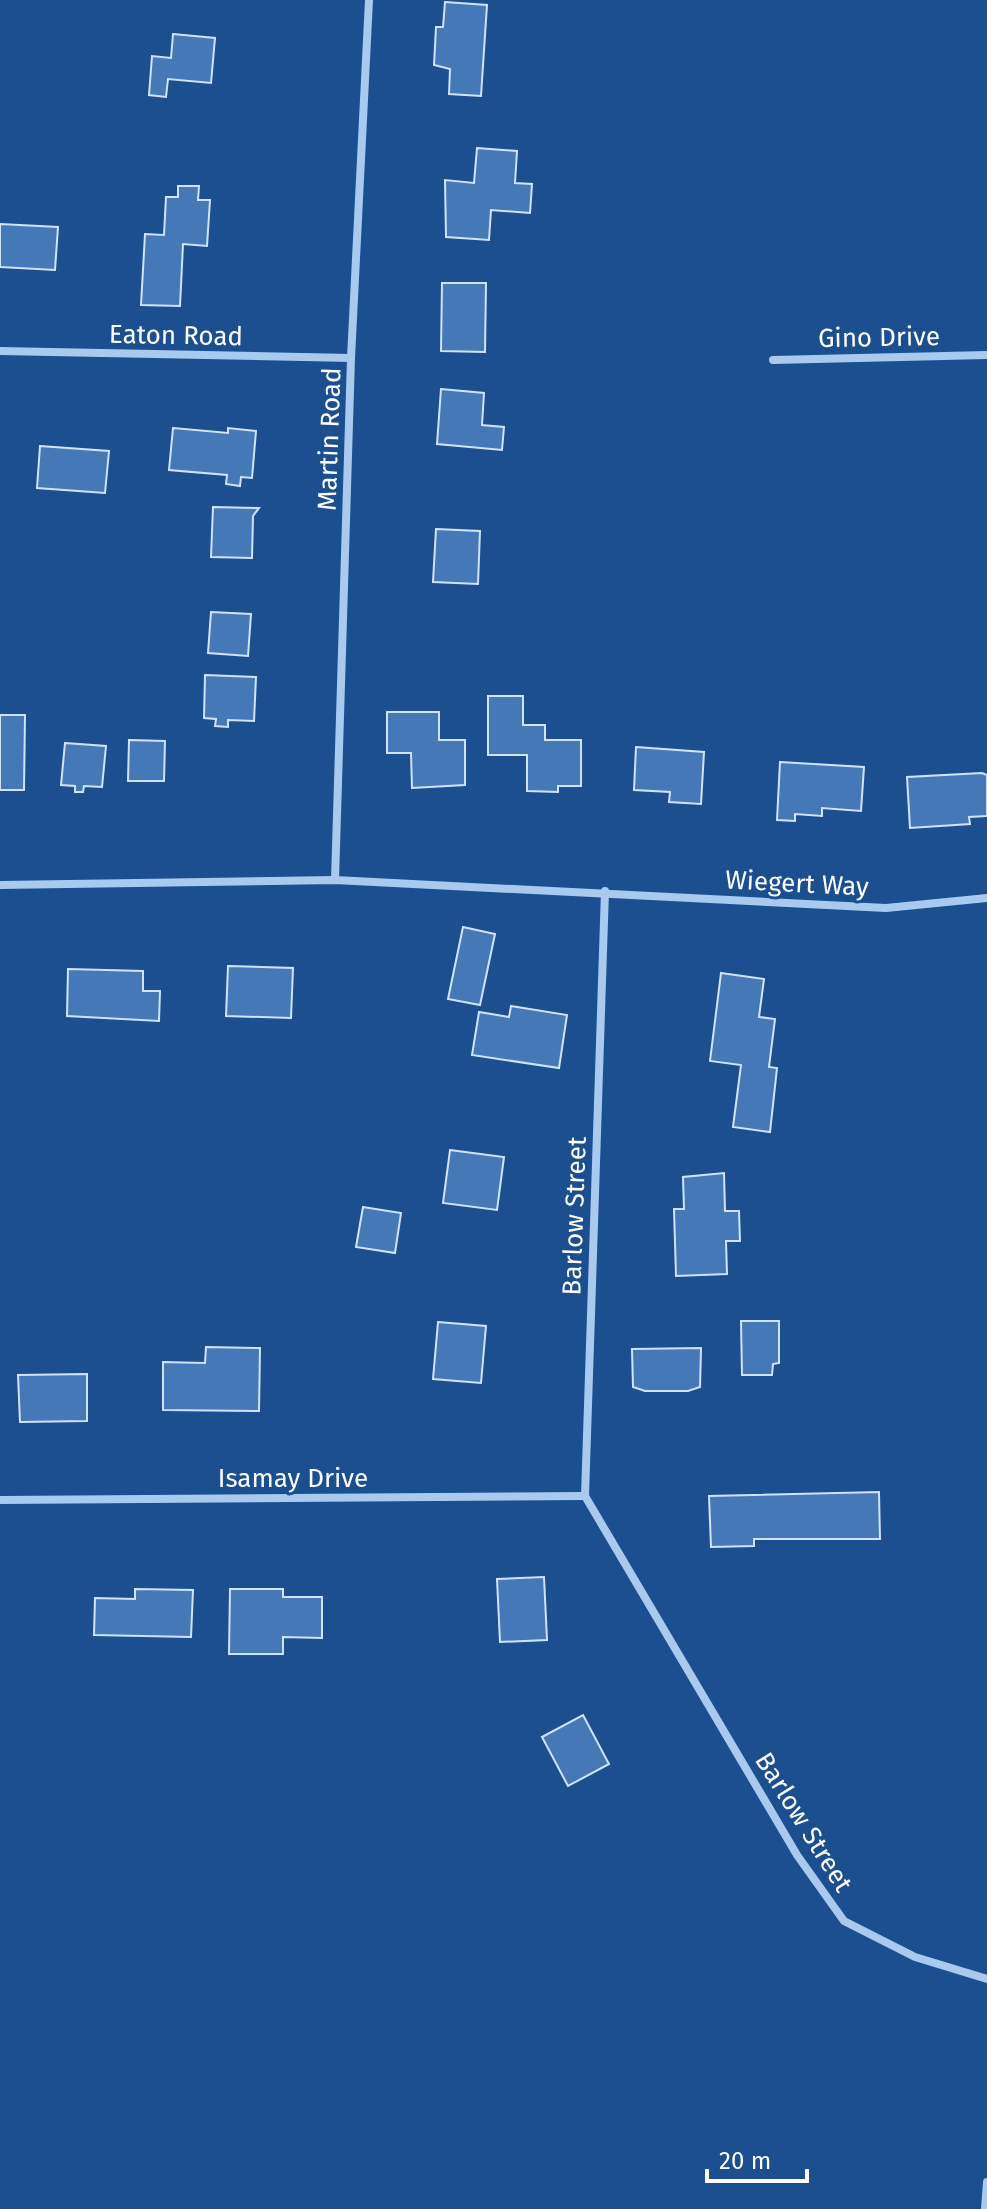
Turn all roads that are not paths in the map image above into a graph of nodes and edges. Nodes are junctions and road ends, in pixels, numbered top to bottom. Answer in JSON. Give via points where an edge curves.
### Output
{"nodes":[{"id":1,"x":369,"y":0,"type":"edge"},
{"id":2,"x":0,"y":351,"type":"edge"},
{"id":3,"x":987,"y":355,"type":"edge"},
{"id":4,"x":351,"y":358,"type":"junction"},
{"id":5,"x":773,"y":360,"type":"dead end"},
{"id":6,"x":335,"y":880,"type":"junction"},
{"id":7,"x":0,"y":885,"type":"edge"},
{"id":8,"x":605,"y":891,"type":"junction"},
{"id":9,"x":987,"y":898,"type":"edge"},
{"id":10,"x":585,"y":1496,"type":"junction"},
{"id":11,"x":0,"y":1500,"type":"edge"},
{"id":12,"x":987,"y":1979,"type":"edge"},
{"id":13,"x":987,"y":2182,"type":"edge"},
{"id":14,"x":985,"y":2209,"type":"edge"}],
"edges":[{"from":1,"to":4,"type":"street","name":"Martin Road"},
{"from":2,"to":4,"type":"street","name":"Eaton Road"},
{"from":3,"to":5,"type":"street","name":"Gino Drive"},
{"from":4,"to":6,"type":"street","name":"Martin Road"},
{"from":6,"to":7,"type":"street"},
{"from":6,"to":8,"type":"street"},
{"from":8,"to":9,"type":"street","name":"Wiegert Way","via":[[886,908]]},
{"from":8,"to":10,"type":"street","name":"Barlow Street"},
{"from":10,"to":11,"type":"street","name":"Isamay Drive"},
{"from":10,"to":12,"type":"street","name":"Barlow Street","via":[[797,1855],[844,1921],[915,1957]]},
{"from":13,"to":14,"type":"street"}]}
